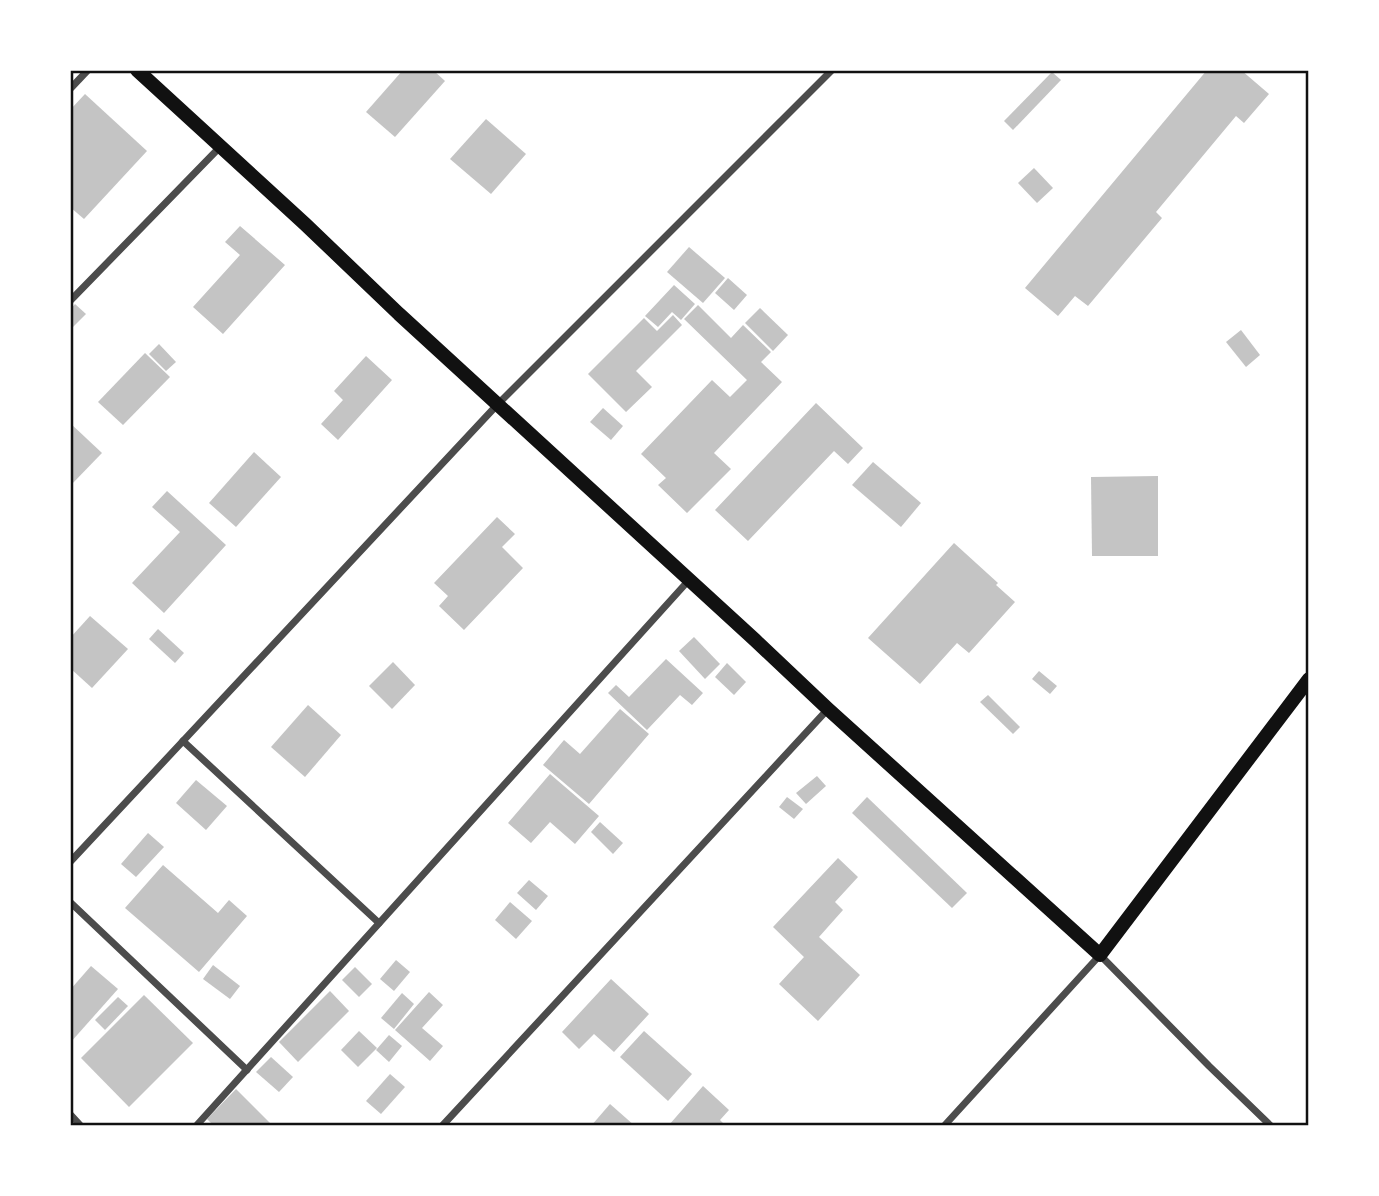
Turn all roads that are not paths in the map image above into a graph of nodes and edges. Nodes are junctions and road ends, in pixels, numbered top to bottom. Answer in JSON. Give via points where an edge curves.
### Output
{"nodes":[{"id":1,"x":88,"y":70,"type":"edge"},
{"id":2,"x":137,"y":70,"type":"edge"},
{"id":3,"x":832,"y":70,"type":"edge"},
{"id":4,"x":70,"y":89,"type":"edge"},
{"id":5,"x":220,"y":147,"type":"junction"},
{"id":6,"x":70,"y":301,"type":"edge"},
{"id":7,"x":497,"y":405,"type":"junction"},
{"id":8,"x":689,"y":580,"type":"junction"},
{"id":9,"x":1309,"y":679,"type":"edge"},
{"id":10,"x":828,"y":709,"type":"junction"},
{"id":11,"x":183,"y":741,"type":"junction"},
{"id":12,"x":70,"y":862,"type":"edge"},
{"id":13,"x":70,"y":902,"type":"edge"},
{"id":14,"x":379,"y":923,"type":"junction"},
{"id":15,"x":1100,"y":955,"type":"junction"},
{"id":16,"x":247,"y":1070,"type":"junction"},
{"id":17,"x":70,"y":1114,"type":"edge"},
{"id":18,"x":81,"y":1126,"type":"edge"},
{"id":19,"x":196,"y":1126,"type":"edge"},
{"id":20,"x":443,"y":1126,"type":"edge"},
{"id":21,"x":944,"y":1126,"type":"edge"},
{"id":22,"x":1271,"y":1126,"type":"edge"}],
"edges":[{"from":1,"to":4,"type":"street"},
{"from":2,"to":5,"type":"main road"},
{"from":3,"to":7,"type":"street"},
{"from":5,"to":6,"type":"street"},
{"from":5,"to":7,"type":"main road"},
{"from":7,"to":8,"type":"main road"},
{"from":7,"to":11,"type":"street"},
{"from":8,"to":10,"type":"main road"},
{"from":8,"to":14,"type":"street"},
{"from":9,"to":15,"type":"main road"},
{"from":10,"to":15,"type":"main road"},
{"from":10,"to":20,"type":"street"},
{"from":11,"to":12,"type":"street"},
{"from":11,"to":14,"type":"street"},
{"from":13,"to":16,"type":"street"},
{"from":14,"to":16,"type":"street"},
{"from":15,"to":21,"type":"street"},
{"from":15,"to":22,"type":"street"},
{"from":16,"to":19,"type":"street"},
{"from":17,"to":18,"type":"street"}]}
